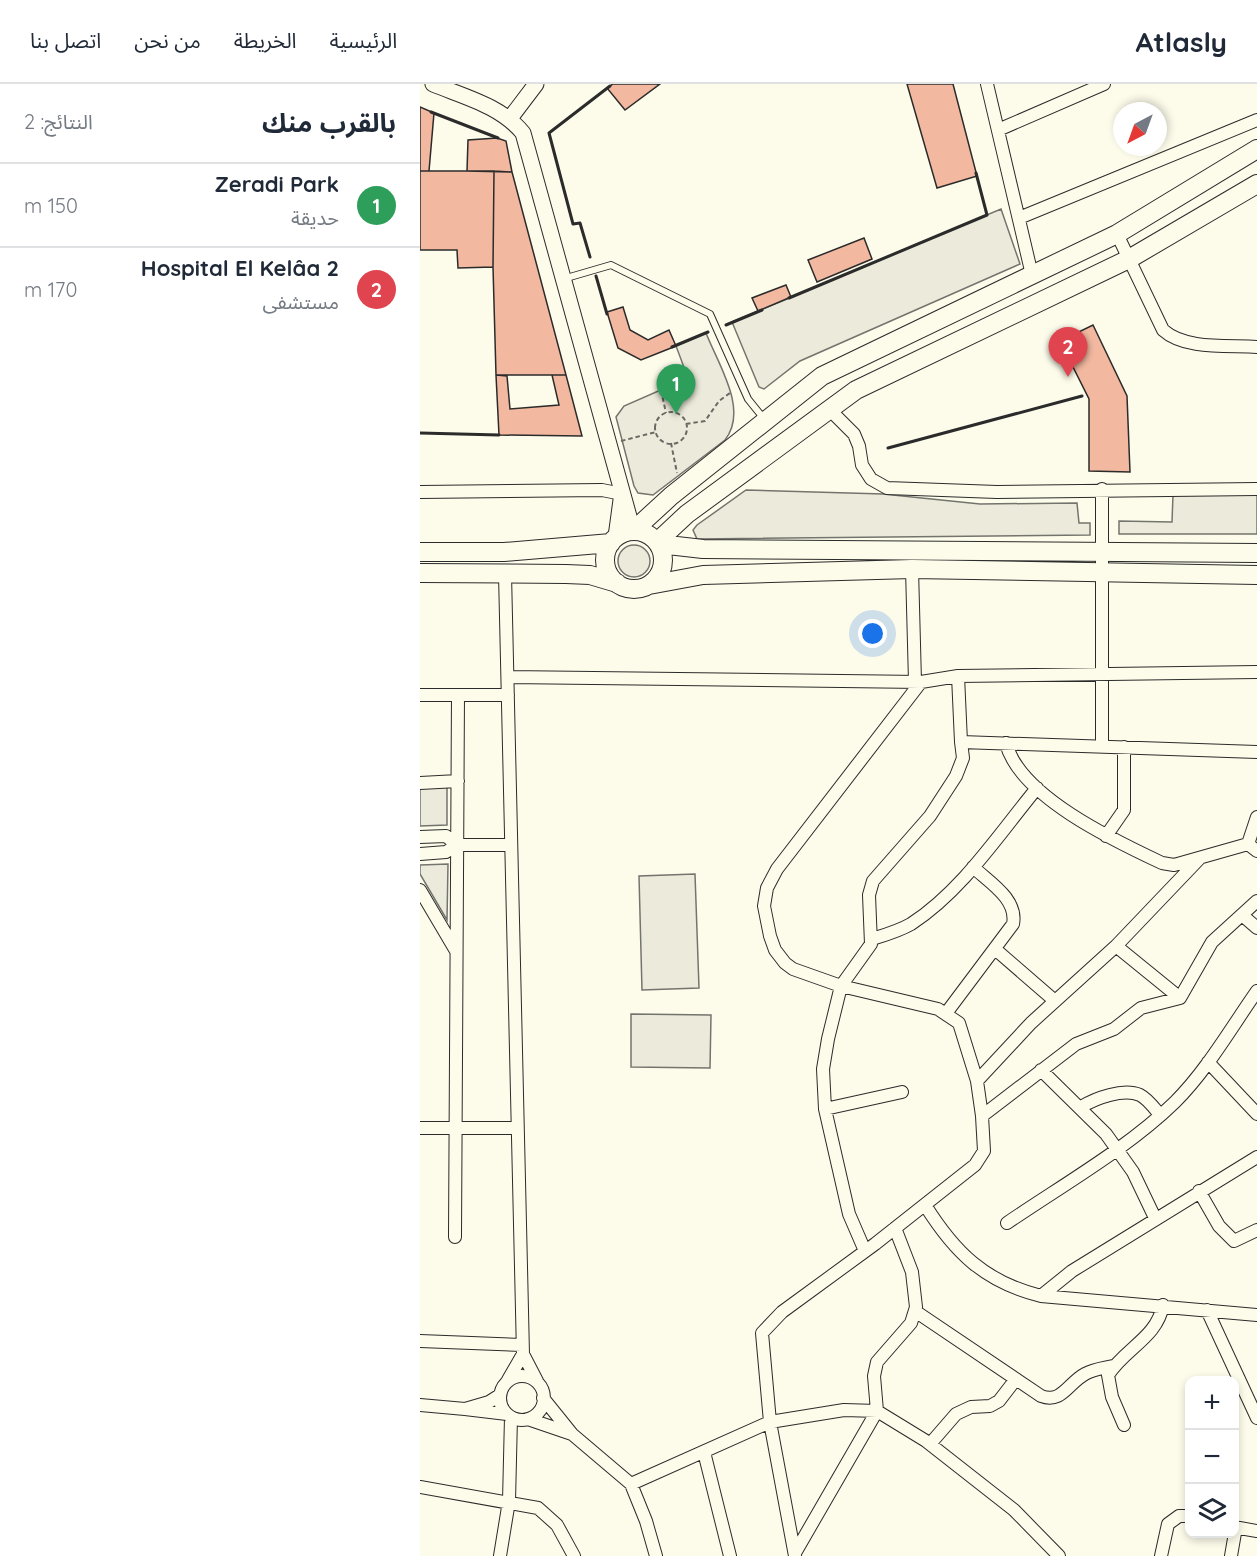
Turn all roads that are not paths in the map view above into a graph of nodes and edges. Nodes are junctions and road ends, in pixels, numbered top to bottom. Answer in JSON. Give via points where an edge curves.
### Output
{"nodes":[{"id":1,"x":433,"y":84,"type":"edge"},
{"id":2,"x":536,"y":84,"type":"edge"},
{"id":3,"x":987,"y":84,"type":"edge"},
{"id":4,"x":1104,"y":84,"type":"edge"},
{"id":5,"x":511,"y":117,"type":"junction"},
{"id":6,"x":1257,"y":120,"type":"edge"},
{"id":7,"x":998,"y":130,"type":"junction"},
{"id":8,"x":1257,"y":150,"type":"edge"},
{"id":9,"x":1257,"y":184,"type":"edge"},
{"id":10,"x":1019,"y":218,"type":"junction"},
{"id":11,"x":1117,"y":234,"type":"junction"},
{"id":12,"x":1129,"y":259,"type":"junction"},
{"id":13,"x":1032,"y":275,"type":"junction"},
{"id":14,"x":562,"y":279,"type":"junction"},
{"id":15,"x":1257,"y":347,"type":"edge"},
{"id":16,"x":830,"y":409,"type":"junction"},
{"id":17,"x":765,"y":421,"type":"junction"},
{"id":18,"x":739,"y":443,"type":"junction"},
{"id":19,"x":754,"y":463,"type":"junction"},
{"id":20,"x":1102,"y":489,"type":"junction"},
{"id":21,"x":1257,"y":489,"type":"edge"},
{"id":22,"x":420,"y":492,"type":"edge"},
{"id":23,"x":622,"y":494,"type":"junction"},
{"id":24,"x":671,"y":496,"type":"junction"},
{"id":25,"x":687,"y":514,"type":"junction"},
{"id":26,"x":623,"y":535,"type":"junction"},
{"id":27,"x":658,"y":543,"type":"junction"},
{"id":28,"x":568,"y":548,"type":"junction"},
{"id":29,"x":703,"y":549,"type":"junction"},
{"id":30,"x":1102,"y":551,"type":"junction"},
{"id":31,"x":1139,"y":551,"type":"junction"},
{"id":32,"x":420,"y":552,"type":"edge"},
{"id":33,"x":1257,"y":553,"type":"edge"},
{"id":34,"x":912,"y":569,"type":"junction"},
{"id":35,"x":420,"y":573,"type":"edge"},
{"id":36,"x":505,"y":574,"type":"junction"},
{"id":37,"x":566,"y":574,"type":"junction"},
{"id":38,"x":1102,"y":574,"type":"junction"},
{"id":39,"x":1141,"y":574,"type":"junction"},
{"id":40,"x":1257,"y":575,"type":"edge"},
{"id":41,"x":703,"y":576,"type":"junction"},
{"id":42,"x":616,"y":583,"type":"junction"},
{"id":43,"x":649,"y":585,"type":"junction"},
{"id":44,"x":1257,"y":672,"type":"edge"},
{"id":45,"x":958,"y":676,"type":"junction"},
{"id":46,"x":1102,"y":676,"type":"junction"},
{"id":47,"x":508,"y":677,"type":"junction"},
{"id":48,"x":918,"y":682,"type":"junction"},
{"id":49,"x":458,"y":694,"type":"junction"},
{"id":50,"x":420,"y":695,"type":"edge"},
{"id":51,"x":508,"y":695,"type":"junction"},
{"id":52,"x":961,"y":742,"type":"junction"},
{"id":53,"x":1006,"y":743,"type":"junction"},
{"id":54,"x":1102,"y":747,"type":"junction"},
{"id":55,"x":1124,"y":747,"type":"junction"},
{"id":56,"x":1257,"y":752,"type":"edge"},
{"id":57,"x":458,"y":781,"type":"junction"},
{"id":58,"x":420,"y":783,"type":"edge"},
{"id":59,"x":1037,"y":788,"type":"junction"},
{"id":60,"x":1257,"y":817,"type":"edge"},
{"id":61,"x":1106,"y":836,"type":"junction"},
{"id":62,"x":420,"y":837,"type":"edge"},
{"id":63,"x":458,"y":845,"type":"junction"},
{"id":64,"x":511,"y":845,"type":"junction"},
{"id":65,"x":1252,"y":848,"type":"edge"},
{"id":66,"x":420,"y":854,"type":"edge"},
{"id":67,"x":1200,"y":858,"type":"junction"},
{"id":68,"x":973,"y":867,"type":"junction"},
{"id":69,"x":420,"y":890,"type":"edge"},
{"id":70,"x":1257,"y":901,"type":"edge"},
{"id":71,"x":1242,"y":915,"type":"junction"},
{"id":72,"x":1257,"y":928,"type":"edge"},
{"id":73,"x":872,"y":939,"type":"junction"},
{"id":74,"x":1116,"y":946,"type":"junction"},
{"id":75,"x":994,"y":949,"type":"junction"},
{"id":76,"x":457,"y":953,"type":"junction"},
{"id":77,"x":841,"y":986,"type":"junction"},
{"id":78,"x":1257,"y":991,"type":"edge"},
{"id":79,"x":1180,"y":998,"type":"junction"},
{"id":80,"x":1055,"y":1001,"type":"junction"},
{"id":81,"x":947,"y":1012,"type":"junction"},
{"id":82,"x":1208,"y":1062,"type":"junction"},
{"id":83,"x":1041,"y":1070,"type":"junction"},
{"id":84,"x":977,"y":1081,"type":"junction"},
{"id":85,"x":902,"y":1092,"type":"dead end"},
{"id":86,"x":1081,"y":1107,"type":"junction"},
{"id":87,"x":825,"y":1109,"type":"junction"},
{"id":88,"x":1257,"y":1114,"type":"edge"},
{"id":89,"x":1160,"y":1115,"type":"junction"},
{"id":90,"x":982,"y":1116,"type":"junction"},
{"id":91,"x":420,"y":1128,"type":"edge"},
{"id":92,"x":456,"y":1128,"type":"junction"},
{"id":93,"x":517,"y":1128,"type":"junction"},
{"id":94,"x":1116,"y":1148,"type":"junction"},
{"id":95,"x":1257,"y":1157,"type":"edge"},
{"id":96,"x":1199,"y":1191,"type":"junction"},
{"id":97,"x":925,"y":1205,"type":"junction"},
{"id":98,"x":1155,"y":1218,"type":"junction"},
{"id":99,"x":1007,"y":1223,"type":"dead end"},
{"id":100,"x":895,"y":1228,"type":"junction"},
{"id":101,"x":1257,"y":1230,"type":"edge"},
{"id":102,"x":455,"y":1237,"type":"dead end"},
{"id":103,"x":866,"y":1251,"type":"junction"},
{"id":104,"x":1041,"y":1296,"type":"junction"},
{"id":105,"x":1163,"y":1305,"type":"junction"},
{"id":106,"x":1207,"y":1310,"type":"junction"},
{"id":107,"x":915,"y":1311,"type":"junction"},
{"id":108,"x":1257,"y":1315,"type":"edge"},
{"id":109,"x":420,"y":1341,"type":"edge"},
{"id":110,"x":523,"y":1350,"type":"junction"},
{"id":111,"x":1113,"y":1366,"type":"junction"},
{"id":112,"x":1016,"y":1379,"type":"junction"},
{"id":113,"x":507,"y":1382,"type":"junction"},
{"id":114,"x":539,"y":1385,"type":"junction"},
{"id":115,"x":500,"y":1395,"type":"junction"},
{"id":116,"x":543,"y":1398,"type":"junction"},
{"id":117,"x":420,"y":1405,"type":"edge"},
{"id":118,"x":465,"y":1409,"type":"junction"},
{"id":119,"x":877,"y":1411,"type":"junction"},
{"id":120,"x":509,"y":1416,"type":"junction"},
{"id":121,"x":1257,"y":1418,"type":"edge"},
{"id":122,"x":528,"y":1419,"type":"junction"},
{"id":123,"x":770,"y":1422,"type":"junction"},
{"id":124,"x":1124,"y":1425,"type":"dead end"},
{"id":125,"x":572,"y":1434,"type":"junction"},
{"id":126,"x":930,"y":1444,"type":"junction"},
{"id":127,"x":704,"y":1452,"type":"junction"},
{"id":128,"x":631,"y":1484,"type":"junction"},
{"id":129,"x":420,"y":1487,"type":"edge"},
{"id":130,"x":509,"y":1501,"type":"junction"},
{"id":131,"x":1185,"y":1516,"type":"edge"},
{"id":132,"x":1239,"y":1528,"type":"edge"},
{"id":133,"x":1257,"y":1531,"type":"edge"},
{"id":134,"x":1233,"y":1538,"type":"edge"},
{"id":135,"x":795,"y":1554,"type":"edge"},
{"id":136,"x":500,"y":1556,"type":"edge"},
{"id":137,"x":574,"y":1556,"type":"edge"},
{"id":138,"x":656,"y":1556,"type":"edge"},
{"id":139,"x":730,"y":1556,"type":"edge"},
{"id":140,"x":1059,"y":1556,"type":"edge"},
{"id":141,"x":1161,"y":1556,"type":"edge"},
{"id":142,"x":1231,"y":1556,"type":"edge"}],
"edges":[{"from":1,"to":5,"type":"street"},
{"from":2,"to":5,"type":"street"},
{"from":3,"to":7,"type":"street"},
{"from":4,"to":7,"type":"street"},
{"from":5,"to":14,"type":"street","via":[[528,143]]},
{"from":6,"to":10,"type":"street"},
{"from":7,"to":10,"type":"street"},
{"from":8,"to":11,"type":"main road"},
{"from":9,"to":12,"type":"main road"},
{"from":10,"to":13,"type":"street"},
{"from":11,"to":12,"type":"street"},
{"from":11,"to":13,"type":"main road"},
{"from":12,"to":15,"type":"street","via":[[1170,337],[1202,344]]},
{"from":12,"to":16,"type":"main road","via":[[856,390]]},
{"from":13,"to":17,"type":"main road","via":[[842,364]]},
{"from":14,"to":17,"type":"lane","via":[[611,266],[710,314],[748,399]]},
{"from":14,"to":23,"type":"street"},
{"from":16,"to":19,"type":"main road"},
{"from":16,"to":20,"type":"street","via":[[854,434],[866,472],[878,485],[997,492]]},
{"from":17,"to":18,"type":"main road"},
{"from":18,"to":19,"type":"main road"},
{"from":18,"to":24,"type":"main road"},
{"from":19,"to":25,"type":"main road"},
{"from":20,"to":21,"type":"street"},
{"from":20,"to":30,"type":"street"},
{"from":22,"to":23,"type":"street","via":[[602,490]]},
{"from":23,"to":26,"type":"street"},
{"from":24,"to":25,"type":"main road"},
{"from":24,"to":26,"type":"main road"},
{"from":25,"to":27,"type":"main road"},
{"from":26,"to":27,"type":"main road","via":[[647,534]]},
{"from":26,"to":28,"type":"main road"},
{"from":26,"to":42,"type":"main road","via":[[606,551],[606,568]]},
{"from":27,"to":29,"type":"main road"},
{"from":27,"to":43,"type":"main road","via":[[663,553],[661,572]]},
{"from":28,"to":32,"type":"main road"},
{"from":28,"to":37,"type":"main road"},
{"from":29,"to":30,"type":"main road"},
{"from":29,"to":41,"type":"main road"},
{"from":30,"to":31,"type":"main road"},
{"from":30,"to":38,"type":"street"},
{"from":31,"to":33,"type":"main road"},
{"from":31,"to":39,"type":"main road"},
{"from":34,"to":38,"type":"main road"},
{"from":34,"to":41,"type":"main road"},
{"from":34,"to":48,"type":"street"},
{"from":35,"to":36,"type":"main road"},
{"from":36,"to":37,"type":"main road"},
{"from":36,"to":47,"type":"street"},
{"from":37,"to":42,"type":"main road","via":[[590,575]]},
{"from":38,"to":39,"type":"main road"},
{"from":38,"to":46,"type":"street"},
{"from":39,"to":40,"type":"main road"},
{"from":41,"to":43,"type":"main road"},
{"from":42,"to":43,"type":"main road","via":[[633,589]]},
{"from":44,"to":46,"type":"street"},
{"from":45,"to":46,"type":"street"},
{"from":45,"to":48,"type":"street"},
{"from":45,"to":52,"type":"street"},
{"from":46,"to":54,"type":"street"},
{"from":47,"to":48,"type":"street"},
{"from":47,"to":51,"type":"street"},
{"from":48,"to":77,"type":"street","via":[[766,888],[764,906],[770,936],[784,963]]},
{"from":49,"to":50,"type":"street"},
{"from":49,"to":51,"type":"street"},
{"from":49,"to":57,"type":"street"},
{"from":51,"to":64,"type":"street"},
{"from":52,"to":53,"type":"street"},
{"from":52,"to":73,"type":"street","via":[[963,758],[956,776],[930,816],[873,881],[868,901]]},
{"from":53,"to":54,"type":"street"},
{"from":53,"to":59,"type":"street","via":[[1009,755]]},
{"from":54,"to":55,"type":"street"},
{"from":55,"to":56,"type":"street"},
{"from":55,"to":61,"type":"street","via":[[1124,810]]},
{"from":57,"to":58,"type":"street"},
{"from":57,"to":63,"type":"street"},
{"from":59,"to":61,"type":"street"},
{"from":59,"to":68,"type":"street"},
{"from":60,"to":65,"type":"street"},
{"from":61,"to":67,"type":"street","via":[[1162,863],[1174,865]]},
{"from":62,"to":63,"type":"street","via":[[446,836]]},
{"from":63,"to":64,"type":"street"},
{"from":63,"to":66,"type":"street","via":[[446,852]]},
{"from":63,"to":76,"type":"street"},
{"from":64,"to":93,"type":"street"},
{"from":65,"to":67,"type":"street"},
{"from":67,"to":74,"type":"street"},
{"from":68,"to":73,"type":"street","via":[[911,923]]},
{"from":68,"to":75,"type":"street","via":[[1009,901],[1016,913],[1013,924]]},
{"from":69,"to":76,"type":"street"},
{"from":70,"to":71,"type":"street"},
{"from":71,"to":72,"type":"street"},
{"from":71,"to":79,"type":"street","via":[[1212,942]]},
{"from":73,"to":77,"type":"street"},
{"from":74,"to":79,"type":"street"},
{"from":74,"to":80,"type":"street"},
{"from":75,"to":80,"type":"street"},
{"from":75,"to":81,"type":"street"},
{"from":76,"to":92,"type":"street"},
{"from":77,"to":81,"type":"street"},
{"from":77,"to":87,"type":"street","via":[[823,1069]]},
{"from":78,"to":82,"type":"street"},
{"from":79,"to":83,"type":"street","via":[[1141,1008],[1114,1029],[1076,1044]]},
{"from":80,"to":84,"type":"street"},
{"from":81,"to":84,"type":"street","via":[[962,1029]]},
{"from":82,"to":88,"type":"street"},
{"from":82,"to":89,"type":"street"},
{"from":83,"to":86,"type":"street"},
{"from":83,"to":90,"type":"street"},
{"from":84,"to":90,"type":"street"},
{"from":85,"to":87,"type":"street"},
{"from":86,"to":89,"type":"street","via":[[1106,1096],[1132,1094],[1145,1099]]},
{"from":86,"to":94,"type":"street"},
{"from":87,"to":103,"type":"street","via":[[849,1214]]},
{"from":89,"to":94,"type":"street"},
{"from":90,"to":97,"type":"street","via":[[984,1151],[980,1159]]},
{"from":91,"to":92,"type":"street"},
{"from":92,"to":93,"type":"street"},
{"from":92,"to":102,"type":"street"},
{"from":93,"to":110,"type":"street"},
{"from":94,"to":98,"type":"street","via":[[1133,1172]]},
{"from":94,"to":99,"type":"street"},
{"from":95,"to":96,"type":"street"},
{"from":96,"to":98,"type":"street"},
{"from":96,"to":101,"type":"street","via":[[1219,1226],[1234,1241]]},
{"from":97,"to":100,"type":"street"},
{"from":97,"to":104,"type":"street","via":[[961,1254],[984,1273]]},
{"from":98,"to":104,"type":"street","via":[[1072,1271]]},
{"from":100,"to":103,"type":"street"},
{"from":100,"to":107,"type":"street","via":[[912,1272]]},
{"from":103,"to":123,"type":"street","via":[[782,1312],[762,1333]]},
{"from":104,"to":105,"type":"street"},
{"from":105,"to":106,"type":"street"},
{"from":105,"to":111,"type":"street","via":[[1156,1327]]},
{"from":106,"to":108,"type":"street"},
{"from":106,"to":121,"type":"street"},
{"from":107,"to":112,"type":"street"},
{"from":107,"to":119,"type":"street","via":[[911,1323],[877,1362]]},
{"from":109,"to":110,"type":"street"},
{"from":110,"to":113,"type":"street"},
{"from":110,"to":114,"type":"street"},
{"from":111,"to":112,"type":"street","via":[[1083,1375],[1058,1397],[1050,1399]]},
{"from":111,"to":124,"type":"street","via":[[1108,1382]]},
{"from":112,"to":126,"type":"street","via":[[999,1401],[956,1414]]},
{"from":113,"to":114,"type":"street","via":[[520,1376]]},
{"from":113,"to":115,"type":"street"},
{"from":114,"to":116,"type":"street"},
{"from":115,"to":118,"type":"street"},
{"from":115,"to":120,"type":"street"},
{"from":116,"to":122,"type":"street","via":[[539,1411]]},
{"from":116,"to":125,"type":"street"},
{"from":117,"to":118,"type":"street"},
{"from":118,"to":120,"type":"street"},
{"from":119,"to":123,"type":"street","via":[[833,1411]]},
{"from":119,"to":126,"type":"street"},
{"from":119,"to":135,"type":"street"},
{"from":120,"to":122,"type":"street"},
{"from":120,"to":130,"type":"street"},
{"from":122,"to":125,"type":"street"},
{"from":123,"to":127,"type":"street"},
{"from":123,"to":135,"type":"street"},
{"from":125,"to":128,"type":"street"},
{"from":126,"to":140,"type":"street","via":[[1014,1510]]},
{"from":127,"to":128,"type":"street"},
{"from":127,"to":139,"type":"street"},
{"from":128,"to":138,"type":"street"},
{"from":129,"to":130,"type":"street"},
{"from":130,"to":136,"type":"street"},
{"from":130,"to":137,"type":"street","via":[[538,1508],[548,1515]]},
{"from":131,"to":141,"type":"street","via":[[1168,1524]]},
{"from":132,"to":133,"type":"street"},
{"from":134,"to":142,"type":"street"}]}
